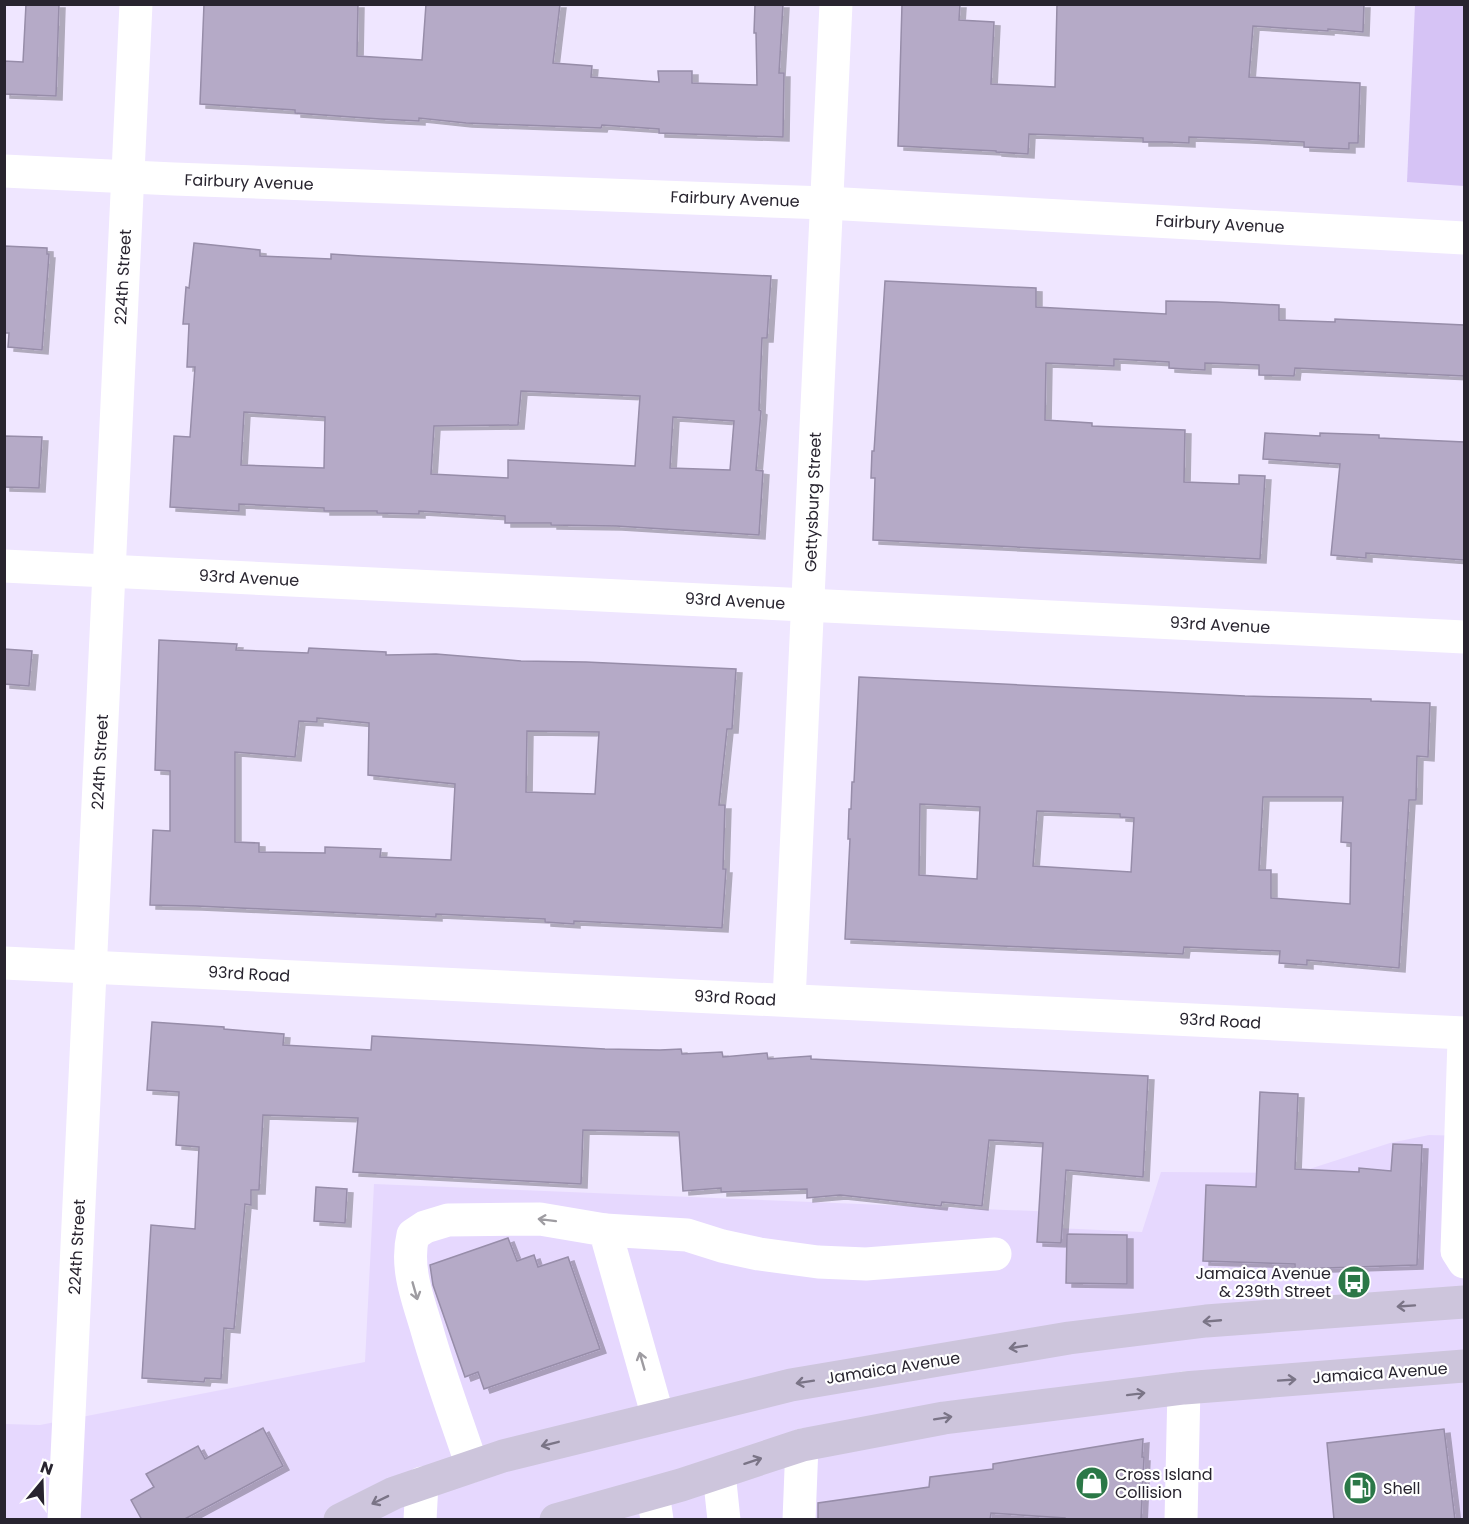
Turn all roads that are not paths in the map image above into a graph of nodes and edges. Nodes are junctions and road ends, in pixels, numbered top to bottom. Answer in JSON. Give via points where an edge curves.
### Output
{"nodes":[{"id":1,"x":136,"y":4,"type":"edge"},
{"id":2,"x":836,"y":4,"type":"edge"},
{"id":3,"x":4,"y":171,"type":"edge"},
{"id":4,"x":128,"y":177,"type":"junction"},
{"id":5,"x":826,"y":203,"type":"junction"},
{"id":6,"x":1464,"y":238,"type":"edge"},
{"id":7,"x":4,"y":566,"type":"edge"},
{"id":8,"x":109,"y":571,"type":"junction"},
{"id":9,"x":808,"y":605,"type":"junction"},
{"id":10,"x":1464,"y":637,"type":"edge"},
{"id":11,"x":4,"y":963,"type":"edge"},
{"id":12,"x":90,"y":967,"type":"junction"},
{"id":13,"x":789,"y":1000,"type":"junction"},
{"id":14,"x":1464,"y":1033,"type":"edge"},
{"id":15,"x":1464,"y":1040,"type":"edge"},
{"id":16,"x":605,"y":1230,"type":"junction"},
{"id":17,"x":995,"y":1254,"type":"dead end"},
{"id":18,"x":1464,"y":1262,"type":"edge"},
{"id":19,"x":1464,"y":1302,"type":"edge"},
{"id":20,"x":1464,"y":1366,"type":"edge"},
{"id":21,"x":1184,"y":1388,"type":"junction"},
{"id":22,"x":658,"y":1417,"type":"junction"},
{"id":23,"x":802,"y":1445,"type":"junction"},
{"id":24,"x":472,"y":1466,"type":"junction"},
{"id":25,"x":719,"y":1473,"type":"junction"},
{"id":26,"x":422,"y":1484,"type":"junction"},
{"id":27,"x":655,"y":1506,"type":"edge"},
{"id":28,"x":576,"y":1517,"type":"edge"},
{"id":29,"x":64,"y":1520,"type":"edge"},
{"id":30,"x":340,"y":1520,"type":"edge"},
{"id":31,"x":420,"y":1520,"type":"edge"},
{"id":32,"x":724,"y":1520,"type":"edge"},
{"id":33,"x":799,"y":1520,"type":"edge"},
{"id":34,"x":1181,"y":1520,"type":"edge"}],
"edges":[{"from":1,"to":4,"type":"street","name":"224th Street"},
{"from":2,"to":5,"type":"street","name":"Gettysburg Street"},
{"from":3,"to":4,"type":"street","name":"Fairbury Avenue"},
{"from":4,"to":5,"type":"street","name":"Fairbury Avenue"},
{"from":4,"to":8,"type":"street","name":"224th Street"},
{"from":5,"to":6,"type":"street","name":"Fairbury Avenue"},
{"from":5,"to":9,"type":"street","name":"Gettysburg Street"},
{"from":7,"to":8,"type":"street","name":"93rd Avenue"},
{"from":8,"to":9,"type":"street","name":"93rd Avenue"},
{"from":8,"to":12,"type":"street","name":"224th Street"},
{"from":9,"to":10,"type":"street","name":"93rd Avenue"},
{"from":9,"to":13,"type":"street","name":"Gettysburg Street"},
{"from":11,"to":12,"type":"street","name":"93rd Road"},
{"from":12,"to":13,"type":"street","name":"93rd Road"},
{"from":12,"to":29,"type":"street","name":"224th Street"},
{"from":13,"to":14,"type":"street","name":"93rd Road"},
{"from":15,"to":18,"type":"street","via":[[1457,1251]]},
{"from":16,"to":17,"type":"street","via":[[687,1235],[759,1254],[818,1262],[866,1264]]},
{"from":22,"to":16,"type":"street","one_way":true},
{"from":16,"to":24,"type":"street","one_way":true,"via":[[540,1219],[448,1220],[413,1235],[409,1250],[411,1277]]},
{"from":19,"to":22,"type":"main road","name":"Jamaica Avenue","one_way":true,"via":[[1206,1321],[1069,1338],[792,1384]]},
{"from":21,"to":20,"type":"main road","name":"Jamaica Avenue","one_way":true},
{"from":23,"to":21,"type":"main road","name":"Jamaica Avenue","one_way":true,"via":[[944,1418]]},
{"from":21,"to":34,"type":"street"},
{"from":22,"to":24,"type":"main road","name":"Jamaica Avenue","one_way":true},
{"from":25,"to":23,"type":"main road","name":"Jamaica Avenue","one_way":true},
{"from":23,"to":33,"type":"street"},
{"from":24,"to":26,"type":"main road","name":"Jamaica Avenue"},
{"from":25,"to":27,"type":"main road","name":"Jamaica Avenue"},
{"from":25,"to":32,"type":"street"},
{"from":26,"to":30,"type":"main road","name":"Jamaica Avenue","one_way":true,"via":[[394,1493]]},
{"from":26,"to":31,"type":"street"},
{"from":27,"to":28,"type":"main road","name":"Jamaica Avenue"}]}
